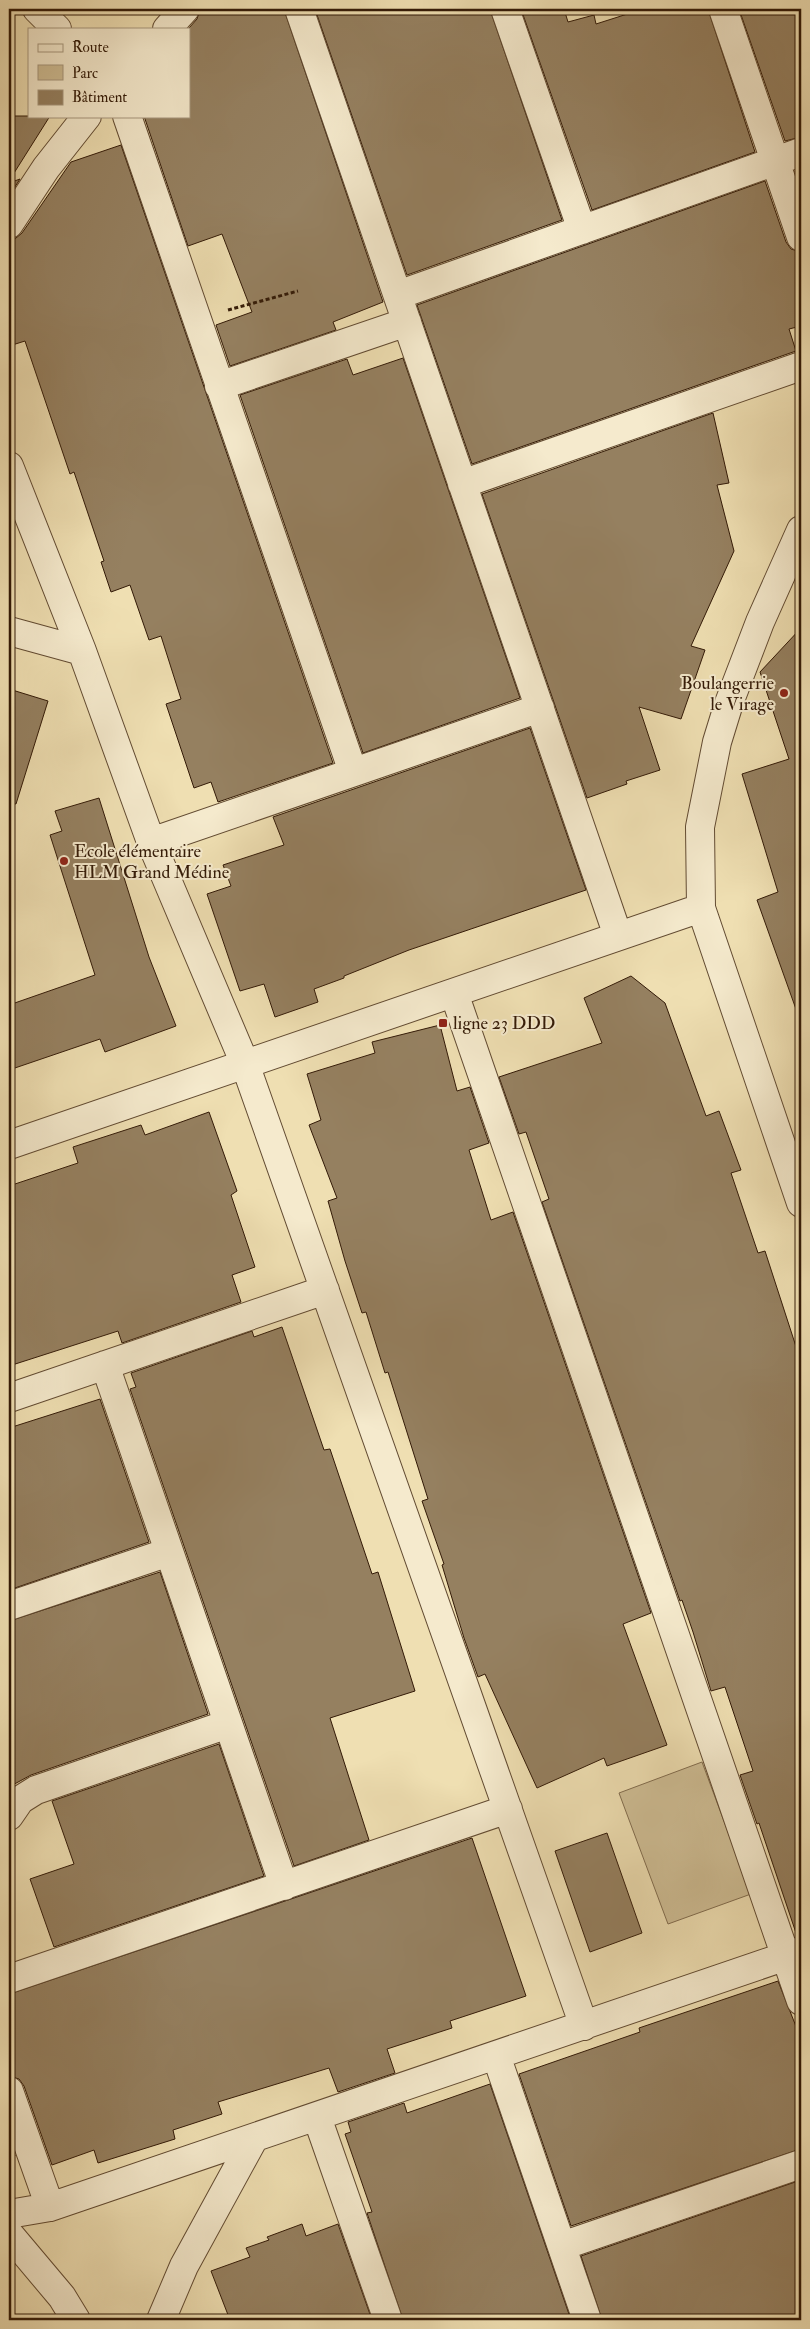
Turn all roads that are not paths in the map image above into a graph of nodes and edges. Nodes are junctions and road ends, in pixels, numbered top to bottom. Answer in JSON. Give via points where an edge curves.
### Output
{"nodes":[{"id":1,"x":37,"y":9,"type":"edge"},
{"id":2,"x":185,"y":9,"type":"edge"},
{"id":3,"x":299,"y":9,"type":"edge"},
{"id":4,"x":505,"y":9,"type":"edge"},
{"id":5,"x":723,"y":9,"type":"edge"},
{"id":6,"x":57,"y":28,"type":"edge"},
{"id":7,"x":168,"y":28,"type":"edge"},
{"id":8,"x":85,"y":118,"type":"edge"},
{"id":9,"x":128,"y":118,"type":"edge"},
{"id":10,"x":801,"y":152,"type":"edge"},
{"id":11,"x":775,"y":161,"type":"junction"},
{"id":12,"x":9,"y":224,"type":"edge"},
{"id":13,"x":582,"y":230,"type":"junction"},
{"id":14,"x":801,"y":237,"type":"edge"},
{"id":15,"x":398,"y":295,"type":"junction"},
{"id":16,"x":407,"y":322,"type":"junction"},
{"id":17,"x":801,"y":366,"type":"edge"},
{"id":18,"x":219,"y":386,"type":"junction"},
{"id":19,"x":9,"y":466,"type":"edge"},
{"id":20,"x":462,"y":484,"type":"junction"},
{"id":21,"x":801,"y":530,"type":"edge"},
{"id":22,"x":9,"y":631,"type":"edge"},
{"id":23,"x":82,"y":651,"type":"junction"},
{"id":24,"x":540,"y":708,"type":"junction"},
{"id":25,"x":353,"y":772,"type":"junction"},
{"id":26,"x":151,"y":842,"type":"junction"},
{"id":27,"x":701,"y":908,"type":"junction"},
{"id":28,"x":618,"y":936,"type":"junction"},
{"id":29,"x":454,"y":993,"type":"junction"},
{"id":30,"x":245,"y":1064,"type":"junction"},
{"id":31,"x":9,"y":1145,"type":"edge"},
{"id":32,"x":801,"y":1203,"type":"edge"},
{"id":33,"x":325,"y":1290,"type":"junction"},
{"id":34,"x":105,"y":1365,"type":"junction"},
{"id":35,"x":9,"y":1398,"type":"edge"},
{"id":36,"x":169,"y":1552,"type":"junction"},
{"id":37,"x":9,"y":1606,"type":"edge"},
{"id":38,"x":228,"y":1724,"type":"junction"},
{"id":39,"x":508,"y":1808,"type":"junction"},
{"id":40,"x":9,"y":1816,"type":"edge"},
{"id":41,"x":284,"y":1886,"type":"junction"},
{"id":42,"x":794,"y":1954,"type":"edge"},
{"id":43,"x":9,"y":1980,"type":"edge"},
{"id":44,"x":801,"y":2001,"type":"edge"},
{"id":45,"x":584,"y":2026,"type":"junction"},
{"id":46,"x":496,"y":2055,"type":"junction"},
{"id":47,"x":9,"y":2091,"type":"edge"},
{"id":48,"x":318,"y":2117,"type":"junction"},
{"id":49,"x":254,"y":2138,"type":"junction"},
{"id":50,"x":801,"y":2164,"type":"edge"},
{"id":51,"x":50,"y":2207,"type":"junction"},
{"id":52,"x":9,"y":2214,"type":"edge"},
{"id":53,"x":9,"y":2234,"type":"edge"},
{"id":54,"x":562,"y":2246,"type":"junction"},
{"id":55,"x":76,"y":2320,"type":"edge"},
{"id":56,"x":161,"y":2320,"type":"edge"},
{"id":57,"x":388,"y":2320,"type":"edge"},
{"id":58,"x":587,"y":2320,"type":"edge"}],
"edges":[{"from":1,"to":6,"type":"street"},
{"from":2,"to":7,"type":"street"},
{"from":3,"to":15,"type":"street"},
{"from":4,"to":13,"type":"street"},
{"from":5,"to":11,"type":"street"},
{"from":8,"to":12,"type":"street","via":[[46,168]]},
{"from":9,"to":18,"type":"street"},
{"from":10,"to":11,"type":"street"},
{"from":11,"to":13,"type":"street"},
{"from":11,"to":14,"type":"street"},
{"from":13,"to":15,"type":"street"},
{"from":15,"to":16,"type":"street"},
{"from":16,"to":18,"type":"street"},
{"from":16,"to":20,"type":"street"},
{"from":17,"to":20,"type":"street"},
{"from":18,"to":25,"type":"street"},
{"from":19,"to":23,"type":"street"},
{"from":20,"to":24,"type":"street"},
{"from":21,"to":27,"type":"street","via":[[757,631],[717,742],[700,827]]},
{"from":22,"to":23,"type":"street"},
{"from":23,"to":26,"type":"street"},
{"from":24,"to":25,"type":"street"},
{"from":24,"to":28,"type":"street"},
{"from":25,"to":26,"type":"street"},
{"from":26,"to":30,"type":"street"},
{"from":27,"to":28,"type":"street"},
{"from":27,"to":32,"type":"street"},
{"from":28,"to":29,"type":"street"},
{"from":29,"to":30,"type":"street"},
{"from":29,"to":42,"type":"street"},
{"from":30,"to":31,"type":"street"},
{"from":30,"to":33,"type":"street"},
{"from":33,"to":34,"type":"street"},
{"from":33,"to":39,"type":"street"},
{"from":34,"to":35,"type":"street"},
{"from":34,"to":36,"type":"street"},
{"from":36,"to":37,"type":"street"},
{"from":36,"to":38,"type":"street"},
{"from":38,"to":40,"type":"street","via":[[36,1790],[20,1800]]},
{"from":38,"to":41,"type":"street"},
{"from":39,"to":41,"type":"street"},
{"from":39,"to":45,"type":"street"},
{"from":41,"to":43,"type":"street"},
{"from":42,"to":44,"type":"street"},
{"from":42,"to":45,"type":"street"},
{"from":45,"to":46,"type":"street"},
{"from":46,"to":48,"type":"street"},
{"from":46,"to":54,"type":"street"},
{"from":47,"to":51,"type":"street"},
{"from":48,"to":49,"type":"street"},
{"from":48,"to":57,"type":"street"},
{"from":49,"to":51,"type":"street"},
{"from":49,"to":56,"type":"street","via":[[184,2266]]},
{"from":50,"to":54,"type":"street"},
{"from":51,"to":52,"type":"street"},
{"from":53,"to":55,"type":"street"},
{"from":54,"to":58,"type":"street"}]}
